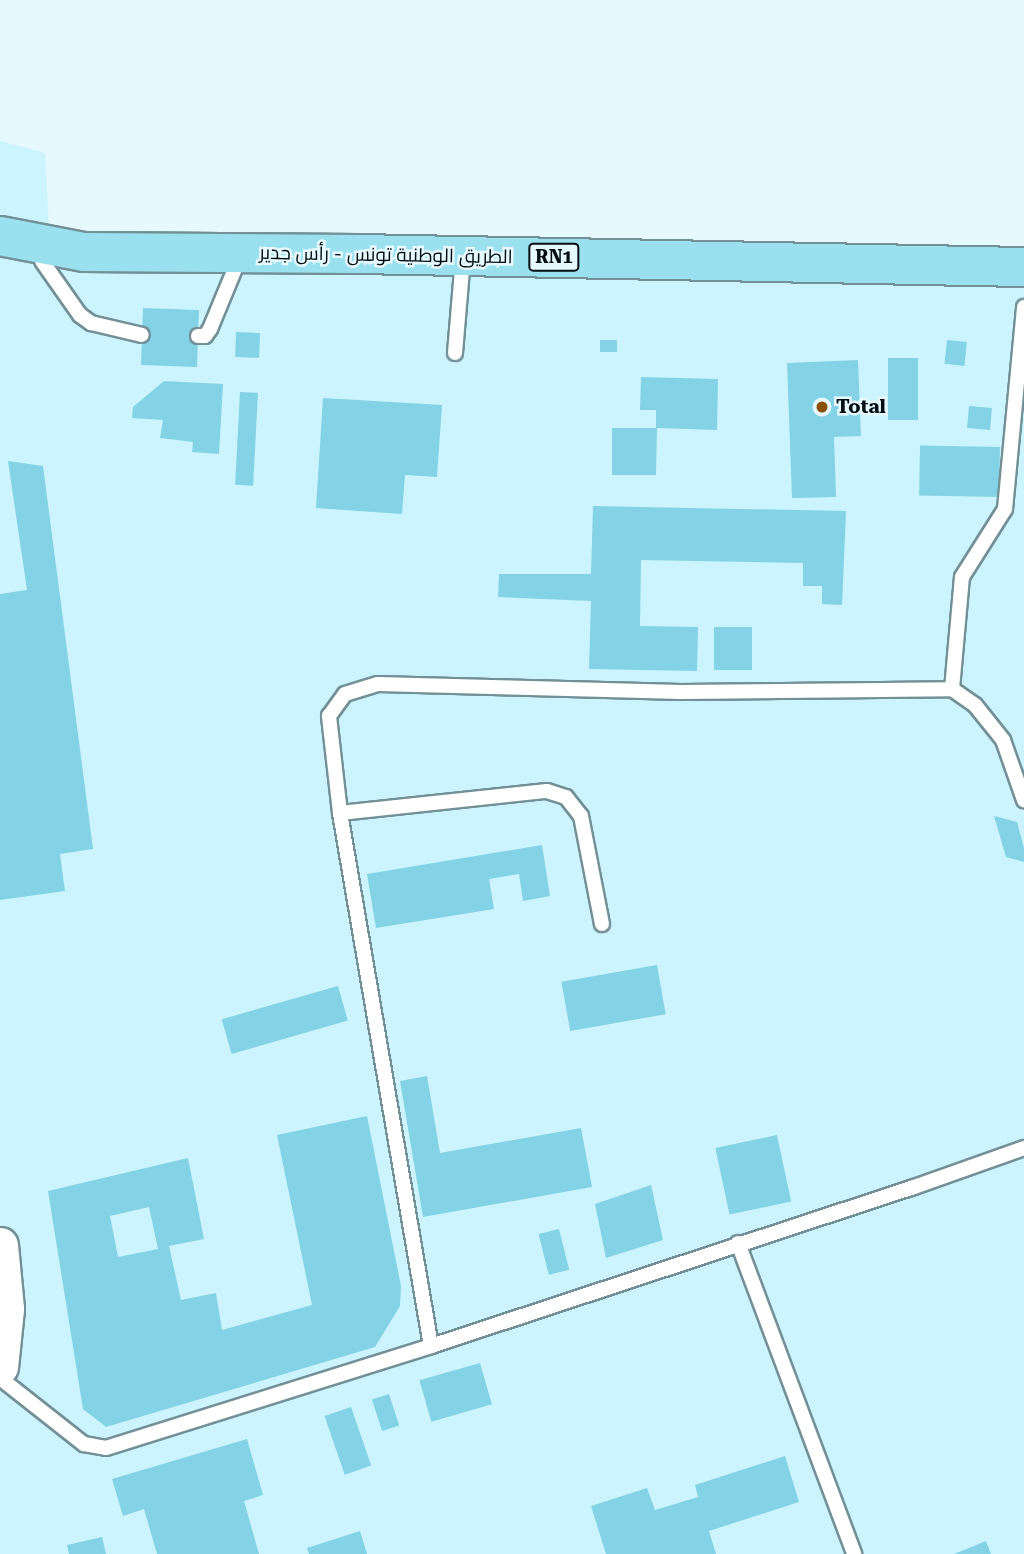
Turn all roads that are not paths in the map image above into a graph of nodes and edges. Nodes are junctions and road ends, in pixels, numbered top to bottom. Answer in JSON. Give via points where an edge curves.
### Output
{"nodes":[{"id":1,"x":0,"y":236,"type":"edge"},
{"id":2,"x":84,"y":252,"type":"junction"},
{"id":3,"x":242,"y":253,"type":"junction"},
{"id":4,"x":464,"y":256,"type":"junction"},
{"id":5,"x":43,"y":261,"type":"junction"},
{"id":6,"x":0,"y":264,"type":"edge"},
{"id":7,"x":1024,"y":267,"type":"edge"},
{"id":8,"x":1024,"y":307,"type":"edge"},
{"id":9,"x":142,"y":335,"type":"dead end"},
{"id":10,"x":198,"y":337,"type":"dead end"},
{"id":11,"x":455,"y":353,"type":"dead end"},
{"id":12,"x":952,"y":689,"type":"junction"},
{"id":13,"x":1024,"y":800,"type":"edge"},
{"id":14,"x":340,"y":813,"type":"junction"},
{"id":15,"x":602,"y":924,"type":"dead end"},
{"id":16,"x":1024,"y":1148,"type":"edge"},
{"id":17,"x":738,"y":1243,"type":"junction"},
{"id":18,"x":0,"y":1245,"type":"edge"},
{"id":19,"x":431,"y":1346,"type":"junction"},
{"id":20,"x":0,"y":1367,"type":"edge"},
{"id":21,"x":0,"y":1378,"type":"edge"},
{"id":22,"x":854,"y":1554,"type":"edge"}],
"edges":[{"from":1,"to":2,"type":"main road","name":"الطريق الوطنية تونس - رأس جدير","number":"RN1"},
{"from":2,"to":3,"type":"main road","name":"الطريق الوطنية تونس - رأس جدير","number":"RN1"},
{"from":2,"to":5,"type":"main road","name":"الطريق الوطنية تونس - رأس جدير","number":"RN1"},
{"from":3,"to":4,"type":"main road","name":"الطريق الوطنية تونس - رأس جدير","number":"RN1"},
{"from":3,"to":10,"type":"lane","via":[[210,329]]},
{"from":4,"to":7,"type":"main road","name":"الطريق الوطنية تونس - رأس جدير","number":"RN1"},
{"from":4,"to":11,"type":"lane"},
{"from":5,"to":6,"type":"main road","name":"الطريق الوطنية تونس - رأس جدير","number":"RN1"},
{"from":5,"to":9,"type":"lane","via":[[80,315],[91,323]]},
{"from":8,"to":12,"type":"lane","via":[[1005,509],[962,577]]},
{"from":12,"to":13,"type":"lane","via":[[975,705],[1003,740]]},
{"from":12,"to":14,"type":"lane","via":[[681,692],[378,684],[345,694],[329,716]]},
{"from":14,"to":15,"type":"lane","via":[[547,791],[566,797],[581,816]]},
{"from":14,"to":19,"type":"lane"},
{"from":16,"to":17,"type":"lane"},
{"from":17,"to":19,"type":"lane"},
{"from":17,"to":22,"type":"lane"},
{"from":18,"to":20,"type":"street","via":[[6,1309]]},
{"from":19,"to":21,"type":"lane","via":[[106,1448],[84,1444]]}]}
